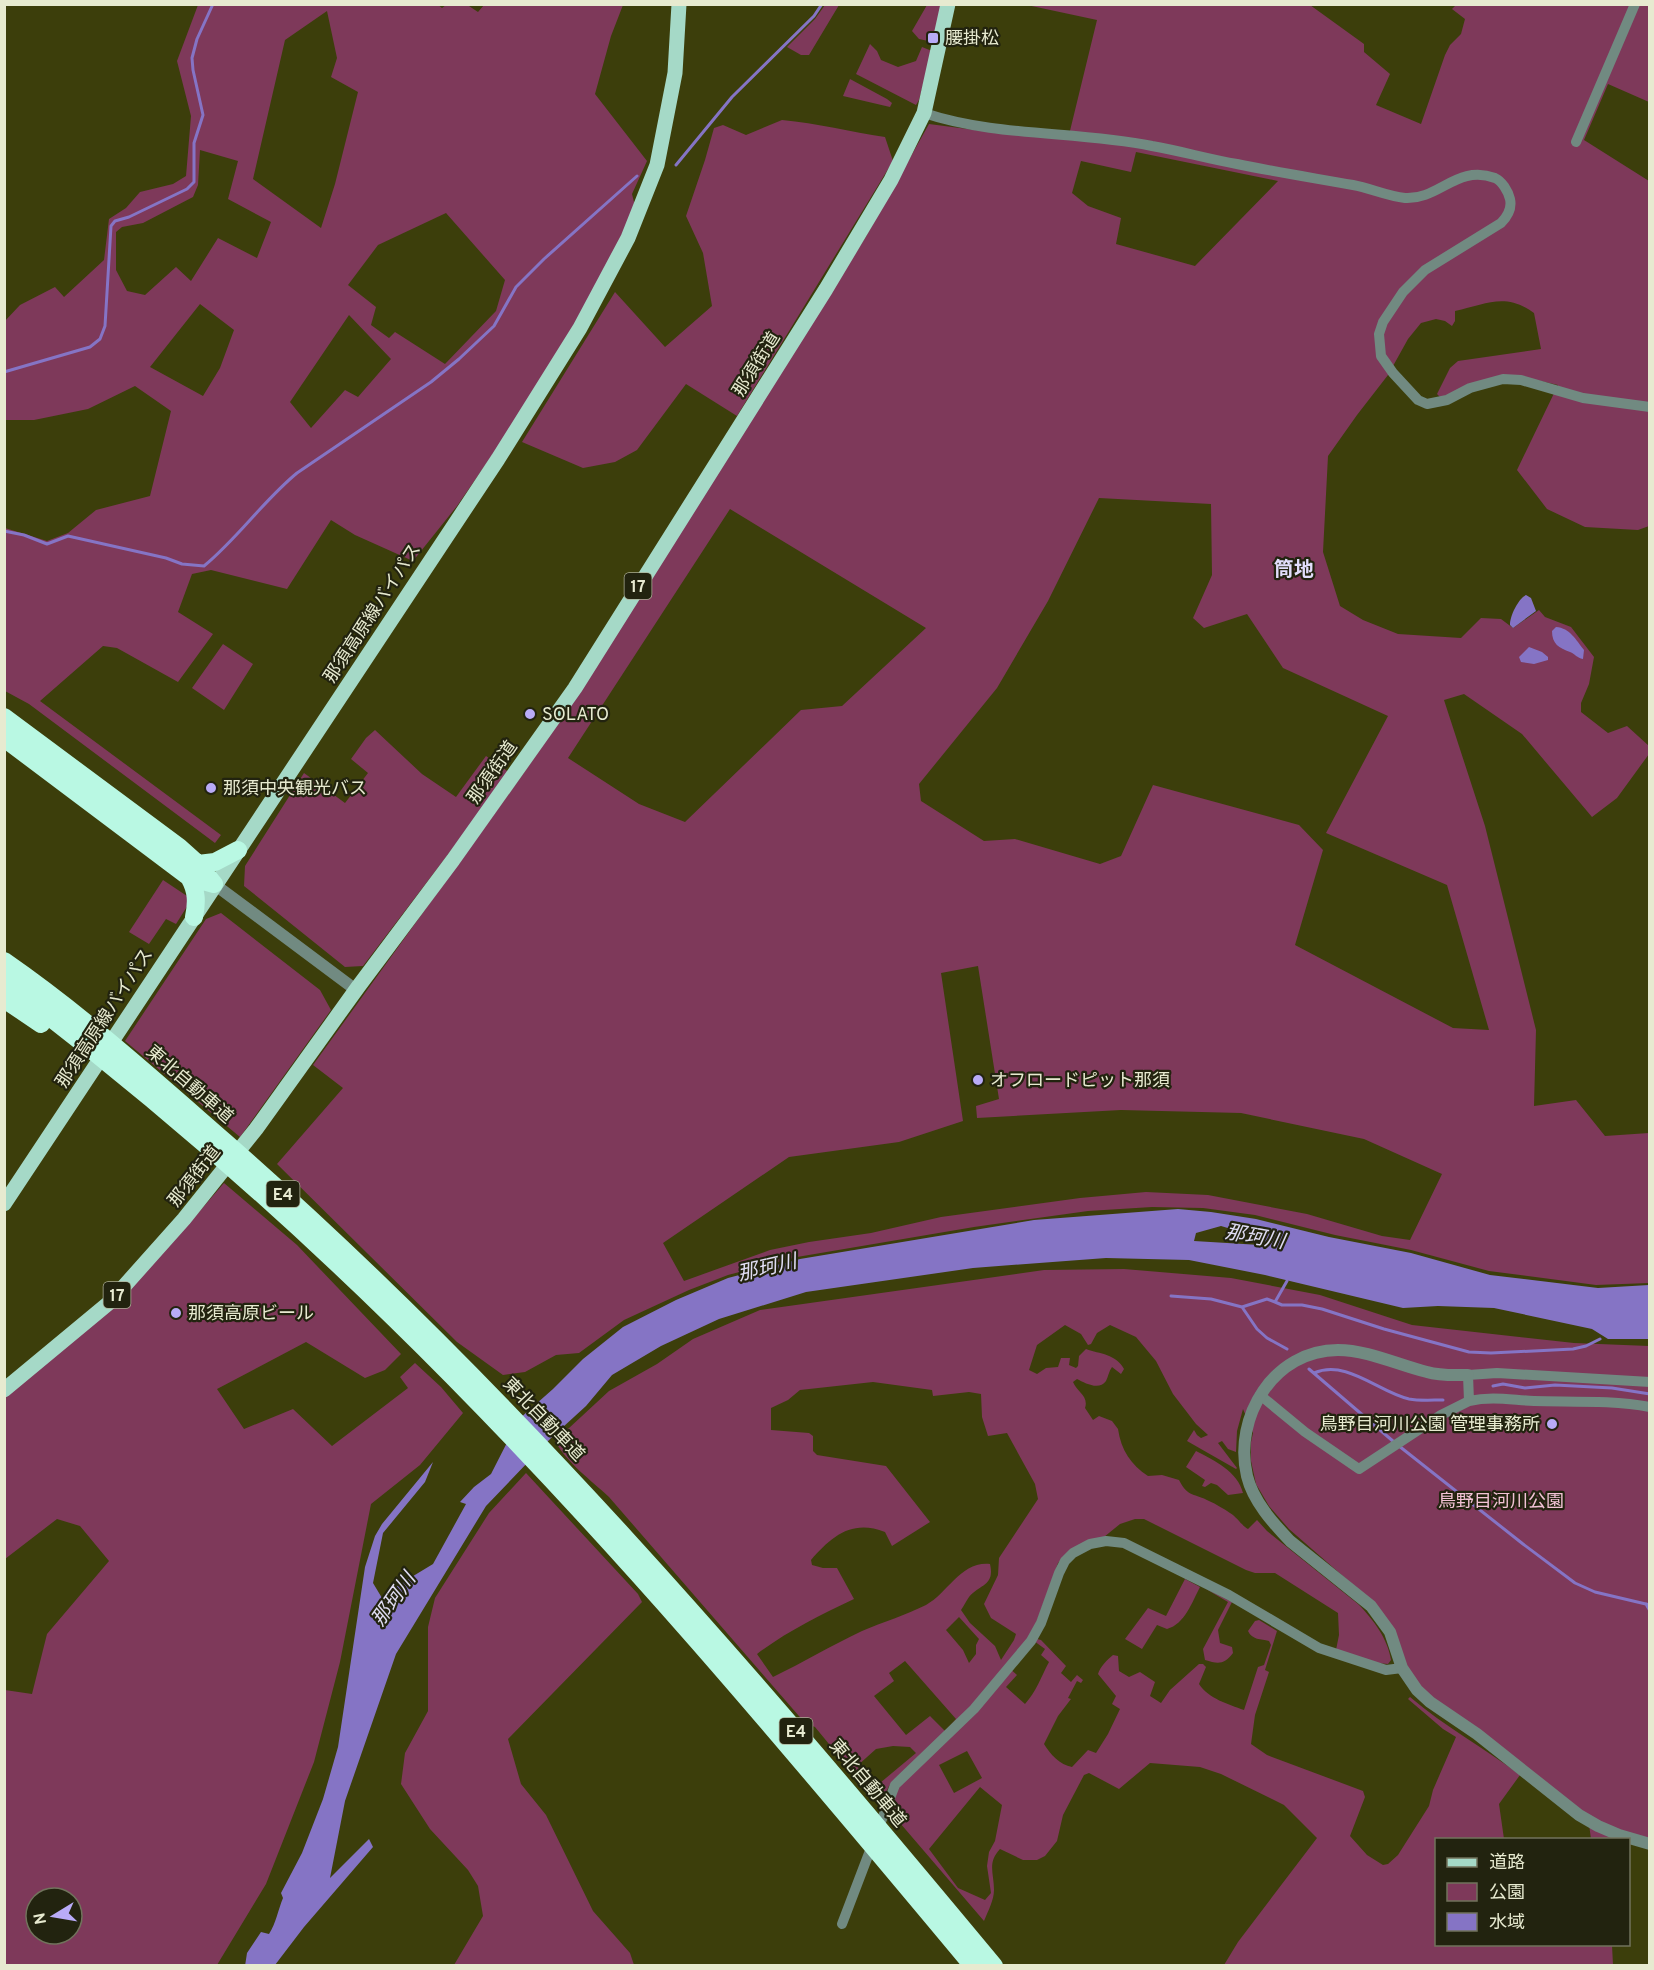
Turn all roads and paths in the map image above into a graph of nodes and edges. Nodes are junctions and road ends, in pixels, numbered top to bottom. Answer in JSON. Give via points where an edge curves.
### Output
{"nodes":[{"id":1,"x":679,"y":4,"type":"edge"},
{"id":2,"x":948,"y":4,"type":"edge"},
{"id":3,"x":1635,"y":4,"type":"edge"},
{"id":4,"x":924,"y":112,"type":"junction"},
{"id":5,"x":1576,"y":142,"type":"dead end"},
{"id":6,"x":1650,"y":407,"type":"edge"},
{"id":7,"x":4,"y":717,"type":"edge"},
{"id":8,"x":4,"y":738,"type":"edge"},
{"id":9,"x":238,"y":850,"type":"junction"},
{"id":10,"x":193,"y":870,"type":"junction"},
{"id":11,"x":214,"y":884,"type":"junction"},
{"id":12,"x":194,"y":917,"type":"junction"},
{"id":13,"x":6,"y":965,"type":"edge"},
{"id":14,"x":356,"y":990,"type":"junction"},
{"id":15,"x":4,"y":999,"type":"edge"},
{"id":16,"x":95,"y":1052,"type":"junction"},
{"id":17,"x":4,"y":1203,"type":"edge"},
{"id":18,"x":452,"y":1366,"type":"junction"},
{"id":19,"x":1468,"y":1374,"type":"junction"},
{"id":20,"x":1650,"y":1382,"type":"edge"},
{"id":21,"x":4,"y":1390,"type":"edge"},
{"id":22,"x":1260,"y":1395,"type":"junction"},
{"id":23,"x":1469,"y":1401,"type":"junction"},
{"id":24,"x":1650,"y":1407,"type":"edge"},
{"id":25,"x":586,"y":1506,"type":"junction"},
{"id":26,"x":1402,"y":1668,"type":"junction"},
{"id":27,"x":1629,"y":1838,"type":"edge"},
{"id":28,"x":1630,"y":1838,"type":"edge"},
{"id":29,"x":1650,"y":1844,"type":"edge"},
{"id":30,"x":842,"y":1924,"type":"dead end"},
{"id":31,"x":973,"y":1965,"type":"edge"},
{"id":32,"x":994,"y":1965,"type":"edge"}],
"edges":[{"from":1,"to":9,"type":"main road","name":"那須高原線バイパス","via":[[675,73],[657,165],[611,272],[504,449]]},
{"from":2,"to":4,"type":"main road","name":"那須街道","number":"17"},
{"from":3,"to":5,"type":"street"},
{"from":4,"to":6,"type":"street","via":[[982,127],[1098,136],[1364,187],[1396,197],[1420,197],[1468,175],[1484,174],[1499,180],[1509,194],[1508,216],[1425,270],[1402,292],[1379,334],[1381,356],[1418,400],[1427,404],[1503,379],[1521,380],[1583,398]]},
{"from":4,"to":14,"type":"main road","name":"那須街道","number":"17","via":[[860,234],[575,688]]},
{"from":7,"to":10,"type":"highway"},
{"from":8,"to":10,"type":"highway"},
{"from":9,"to":10,"type":"highway"},
{"from":9,"to":11,"type":"main road","name":"那須高原線バイパス"},
{"from":10,"to":11,"type":"highway"},
{"from":10,"to":12,"type":"highway","via":[[197,903]]},
{"from":11,"to":12,"type":"main road","name":"那須高原線バイパス"},
{"from":11,"to":14,"type":"street"},
{"from":12,"to":17,"type":"main road","name":"那須高原線バイパス"},
{"from":13,"to":16,"type":"highway","name":"東北自動車道","number":"E4"},
{"from":13,"to":18,"type":"highway","name":"東北自動車道","number":"E4","via":[[100,1035],[263,1175],[365,1268]]},
{"from":14,"to":21,"type":"main road","name":"那須街道","number":"17","via":[[256,1129],[161,1247],[110,1302]]},
{"from":15,"to":16,"type":"highway","via":[[80,1050]]},
{"from":16,"to":18,"type":"highway","name":"東北自動車道","number":"E4","via":[[156,1100]]},
{"from":18,"to":25,"type":"highway","name":"東北自動車道","number":"E4"},
{"from":19,"to":20,"type":"street"},
{"from":19,"to":22,"type":"street","via":[[1429,1373],[1338,1350],[1299,1359],[1272,1379]]},
{"from":19,"to":23,"type":"street"},
{"from":22,"to":23,"type":"street","via":[[1359,1469]]},
{"from":22,"to":26,"type":"street","via":[[1246,1435],[1247,1476],[1254,1494],[1290,1540],[1371,1606],[1390,1632]]},
{"from":23,"to":24,"type":"street","via":[[1502,1397]]},
{"from":25,"to":31,"type":"highway","name":"東北自動車道","number":"E4"},
{"from":25,"to":32,"type":"highway","name":"東北自動車道","number":"E4","via":[[729,1653]]},
{"from":26,"to":27,"type":"street","via":[[1430,1702],[1579,1815]]},
{"from":26,"to":30,"type":"street","via":[[1386,1670],[1319,1648],[1229,1595],[1124,1543],[1090,1544],[1065,1561],[1030,1641],[974,1709],[891,1791]]},
{"from":28,"to":29,"type":"street"}]}
